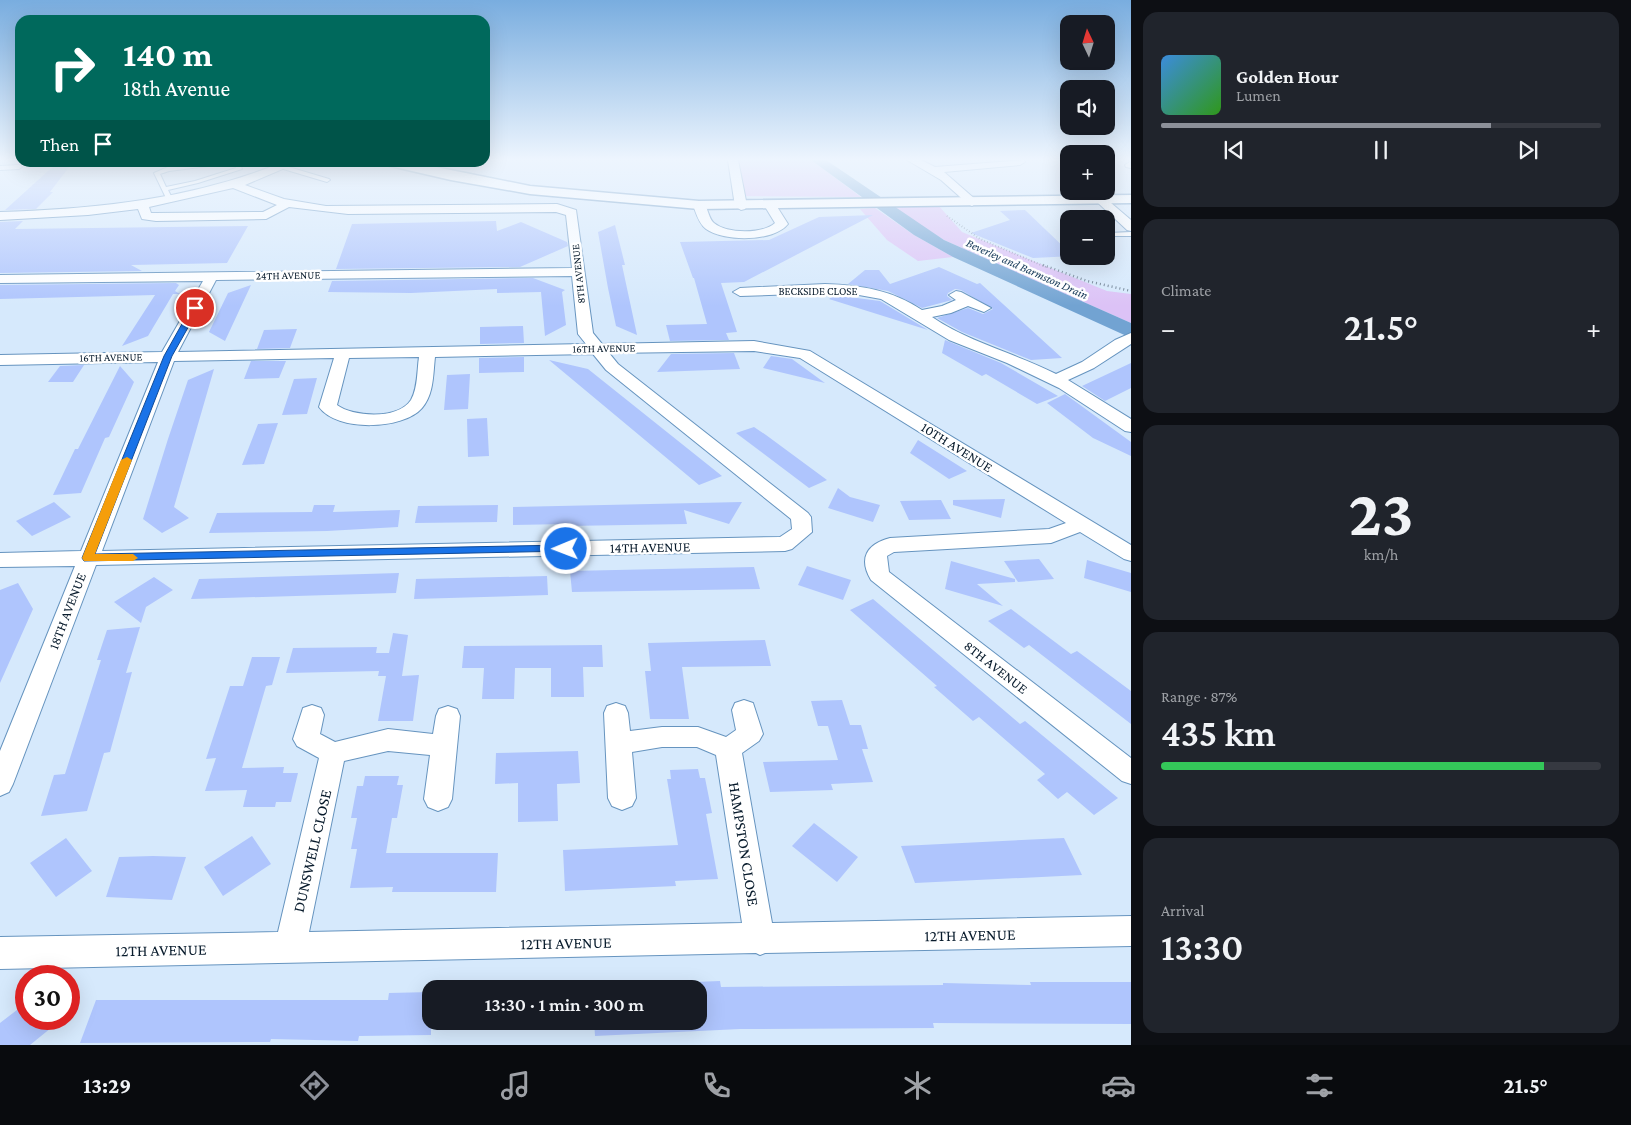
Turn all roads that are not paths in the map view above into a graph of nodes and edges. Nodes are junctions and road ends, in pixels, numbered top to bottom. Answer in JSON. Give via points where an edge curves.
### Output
{"nodes":[{"id":1,"x":111,"y":209,"type":"edge"},
{"id":2,"x":144,"y":209,"type":"edge"},
{"id":3,"x":278,"y":209,"type":"edge"},
{"id":4,"x":318,"y":209,"type":"edge"},
{"id":5,"x":501,"y":209,"type":"edge"},
{"id":6,"x":561,"y":209,"type":"edge"},
{"id":7,"x":701,"y":209,"type":"edge"},
{"id":8,"x":772,"y":209,"type":"edge"},
{"id":9,"x":1111,"y":209,"type":"edge"},
{"id":10,"x":0,"y":216,"type":"edge"},
{"id":11,"x":1131,"y":227,"type":"edge"},
{"id":12,"x":1115,"y":234,"type":"edge"},
{"id":13,"x":1131,"y":234,"type":"edge"},
{"id":14,"x":577,"y":272,"type":"junction"},
{"id":15,"x":212,"y":276,"type":"junction"},
{"id":16,"x":0,"y":279,"type":"edge"},
{"id":17,"x":738,"y":291,"type":"dead end"},
{"id":18,"x":952,"y":293,"type":"dead end"},
{"id":19,"x":967,"y":300,"type":"junction"},
{"id":20,"x":984,"y":308,"type":"dead end"},
{"id":21,"x":921,"y":315,"type":"junction"},
{"id":22,"x":1125,"y":341,"type":"edge"},
{"id":23,"x":595,"y":348,"type":"junction"},
{"id":24,"x":779,"y":349,"type":"joint"},
{"id":25,"x":428,"y":351,"type":"junction"},
{"id":26,"x":343,"y":352,"type":"junction"},
{"id":27,"x":168,"y":356,"type":"junction"},
{"id":28,"x":0,"y":360,"type":"edge"},
{"id":29,"x":1055,"y":380,"type":"junction"},
{"id":30,"x":1131,"y":426,"type":"edge"},
{"id":31,"x":801,"y":517,"type":"joint"},
{"id":32,"x":1082,"y":524,"type":"junction"},
{"id":33,"x":1131,"y":554,"type":"edge"},
{"id":34,"x":88,"y":558,"type":"junction"},
{"id":35,"x":0,"y":560,"type":"edge"},
{"id":36,"x":744,"y":710,"type":"dead end"},
{"id":37,"x":616,"y":713,"type":"dead end"},
{"id":38,"x":312,"y":715,"type":"dead end"},
{"id":39,"x":448,"y":716,"type":"dead end"},
{"id":40,"x":619,"y":743,"type":"junction"},
{"id":41,"x":445,"y":746,"type":"junction"},
{"id":42,"x":728,"y":748,"type":"junction"},
{"id":43,"x":334,"y":753,"type":"junction"},
{"id":44,"x":1131,"y":773,"type":"edge"},
{"id":45,"x":0,"y":784,"type":"edge"},
{"id":46,"x":622,"y":798,"type":"dead end"},
{"id":47,"x":438,"y":799,"type":"dead end"},
{"id":48,"x":1131,"y":931,"type":"edge"},
{"id":49,"x":760,"y":940,"type":"junction"},
{"id":50,"x":290,"y":948,"type":"junction"},
{"id":51,"x":0,"y":953,"type":"edge"}],
"edges":[{"from":1,"to":10,"type":"street"},
{"from":2,"to":3,"type":"street","via":[[146,216],[156,217],[256,216]]},
{"from":4,"to":5,"type":"street","name":"8TH AVENUE"},
{"from":6,"to":14,"type":"street","name":"8TH AVENUE","via":[[572,214]]},
{"from":7,"to":8,"type":"street","via":[[709,225],[718,231],[768,233],[779,229],[782,224]]},
{"from":9,"to":11,"type":"street"},
{"from":12,"to":13,"type":"lane"},
{"from":14,"to":15,"type":"street","name":"24TH AVENUE"},
{"from":14,"to":23,"type":"street","name":"8TH AVENUE","via":[[586,334]]},
{"from":15,"to":16,"type":"street","name":"24TH AVENUE"},
{"from":15,"to":27,"type":"street","name":"18TH AVENUE"},
{"from":17,"to":21,"type":"street","name":"BECKSIDE CLOSE","via":[[860,290],[879,294]]},
{"from":18,"to":19,"type":"street"},
{"from":19,"to":20,"type":"street"},
{"from":19,"to":21,"type":"street","via":[[946,310]]},
{"from":21,"to":29,"type":"street","name":"BECKSIDE CLOSE","via":[[948,334]]},
{"from":22,"to":29,"type":"street","via":[[1088,365]]},
{"from":23,"to":24,"type":"street","name":"16TH AVENUE","via":[[754,346]]},
{"from":23,"to":25,"type":"street","name":"16TH AVENUE"},
{"from":23,"to":31,"type":"street","name":"8TH AVENUE","via":[[612,367]]},
{"from":24,"to":32,"type":"street","name":"10TH AVENUE","via":[[804,354]]},
{"from":25,"to":26,"type":"street","name":"16TH AVENUE"},
{"from":25,"to":26,"type":"street","via":[[419,401],[409,412],[393,417],[354,419],[328,407]]},
{"from":26,"to":27,"type":"street","name":"16TH AVENUE"},
{"from":27,"to":28,"type":"street","name":"16TH AVENUE"},
{"from":27,"to":34,"type":"street","name":"18TH AVENUE"},
{"from":29,"to":30,"type":"street","name":"BECKSIDE CLOSE","via":[[1100,404]]},
{"from":31,"to":34,"type":"street","name":"14TH AVENUE","via":[[802,532],[785,544]]},
{"from":32,"to":33,"type":"street","name":"10TH AVENUE"},
{"from":32,"to":44,"type":"street","name":"8TH AVENUE","via":[[1051,536],[890,545],[876,553],[879,575]]},
{"from":34,"to":35,"type":"street","name":"14TH AVENUE"},
{"from":34,"to":45,"type":"street","name":"18TH AVENUE"},
{"from":36,"to":42,"type":"street","via":[[750,734]]},
{"from":37,"to":40,"type":"street"},
{"from":38,"to":43,"type":"street","via":[[306,739]]},
{"from":39,"to":41,"type":"street"},
{"from":40,"to":42,"type":"street","via":[[662,737],[698,737]]},
{"from":40,"to":46,"type":"street"},
{"from":41,"to":43,"type":"street","via":[[388,740]]},
{"from":41,"to":47,"type":"street"},
{"from":42,"to":49,"type":"street","name":"HAMPSTON CLOSE"},
{"from":43,"to":50,"type":"street","name":"DUNSWELL CLOSE"},
{"from":48,"to":49,"type":"street","name":"12TH AVENUE"},
{"from":49,"to":50,"type":"street","name":"12TH AVENUE"},
{"from":50,"to":51,"type":"street","name":"12TH AVENUE"}]}
